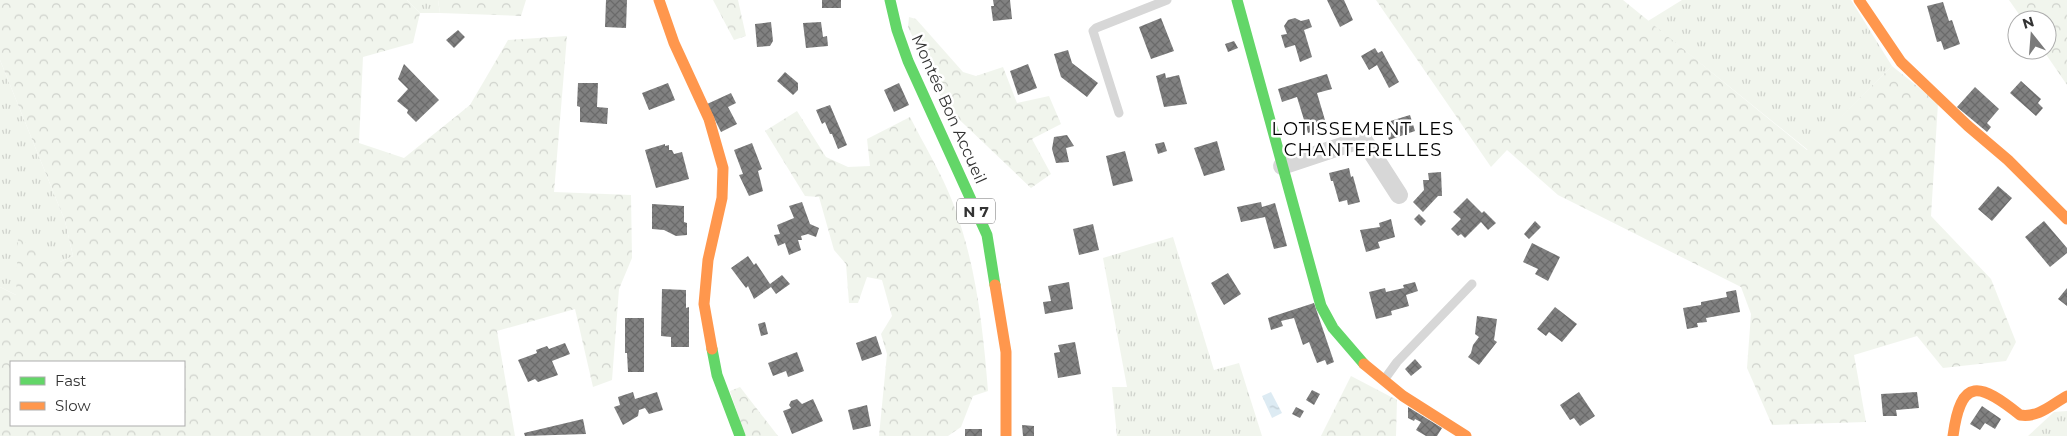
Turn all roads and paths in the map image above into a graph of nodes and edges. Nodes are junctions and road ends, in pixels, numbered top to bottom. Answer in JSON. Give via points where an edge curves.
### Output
{"nodes":[{"id":1,"x":659,"y":0,"type":"edge"},
{"id":2,"x":890,"y":0,"type":"edge"},
{"id":3,"x":1167,"y":0,"type":"edge"},
{"id":4,"x":1237,"y":0,"type":"edge"},
{"id":5,"x":1859,"y":0,"type":"edge"},
{"id":6,"x":1119,"y":113,"type":"dead end"},
{"id":7,"x":1282,"y":166,"type":"junction"},
{"id":8,"x":1399,"y":195,"type":"dead end"},
{"id":9,"x":2067,"y":218,"type":"edge"},
{"id":10,"x":1472,"y":284,"type":"dead end"},
{"id":11,"x":1382,"y":382,"type":"junction"},
{"id":12,"x":2067,"y":396,"type":"edge"},
{"id":13,"x":740,"y":436,"type":"edge"},
{"id":14,"x":1006,"y":436,"type":"edge"},
{"id":15,"x":1466,"y":436,"type":"edge"},
{"id":16,"x":1953,"y":436,"type":"edge"}],
"edges":[{"from":1,"to":13,"type":"street","via":[[719,149],[722,198],[708,260],[706,320],[717,375]]},
{"from":2,"to":14,"type":"street","name":"Montée Bon Accueil","number":"N 7","via":[[908,61],[987,235],[1006,352]]},
{"from":3,"to":6,"type":"lane","via":[[1093,31]]},
{"from":4,"to":7,"type":"street"},
{"from":5,"to":9,"type":"street","via":[[1901,62]]},
{"from":7,"to":8,"type":"street","via":[[1363,139]]},
{"from":7,"to":11,"type":"street","via":[[1327,320],[1351,353]]},
{"from":10,"to":11,"type":"lane"},
{"from":11,"to":15,"type":"street"},
{"from":12,"to":16,"type":"street","via":[[2038,413],[2026,416],[1987,392],[1973,391],[1966,394],[1960,404]]}]}
